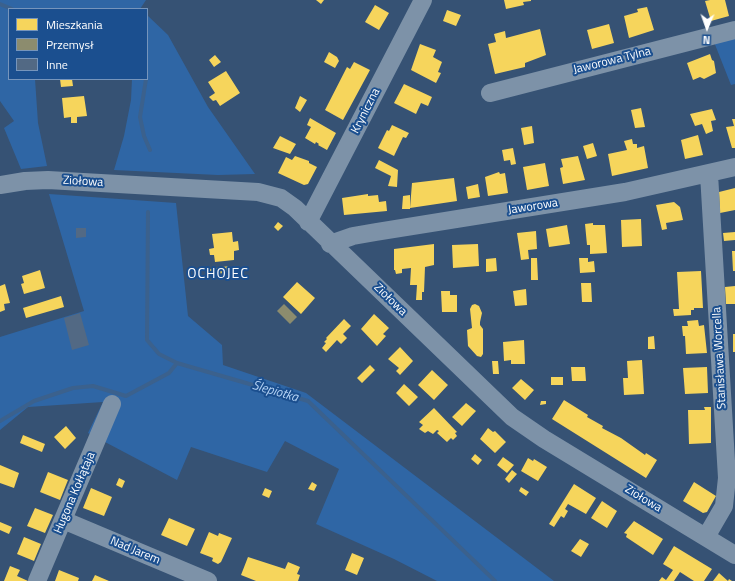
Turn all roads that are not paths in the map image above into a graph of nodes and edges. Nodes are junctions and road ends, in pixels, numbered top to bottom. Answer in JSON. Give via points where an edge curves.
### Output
{"nodes":[{"id":1,"x":423,"y":0,"type":"edge"},
{"id":2,"x":735,"y":30,"type":"edge"},
{"id":3,"x":490,"y":93,"type":"dead end"},
{"id":4,"x":735,"y":167,"type":"edge"},
{"id":5,"x":709,"y":174,"type":"junction"},
{"id":6,"x":0,"y":185,"type":"edge"},
{"id":7,"x":308,"y":222,"type":"junction"},
{"id":8,"x":330,"y":244,"type":"junction"},
{"id":9,"x":112,"y":404,"type":"dead end"},
{"id":10,"x":63,"y":520,"type":"junction"},
{"id":11,"x":706,"y":537,"type":"junction"},
{"id":12,"x":735,"y":555,"type":"edge"},
{"id":13,"x":204,"y":580,"type":"edge"},
{"id":14,"x":38,"y":581,"type":"edge"}],
"edges":[{"from":1,"to":7,"type":"street","name":"Kryniczna"},
{"from":2,"to":3,"type":"street","name":"Jaworowa Tylna"},
{"from":4,"to":5,"type":"street","name":"Jaworowa"},
{"from":5,"to":8,"type":"street","name":"Jaworowa","via":[[595,197],[376,232]]},
{"from":5,"to":11,"type":"street","name":"Stanisława Worcella","via":[[727,478],[724,506]]},
{"from":6,"to":7,"type":"street","name":"Ziołowa","via":[[25,180],[48,180],[258,192],[281,198]]},
{"from":7,"to":8,"type":"street","name":"Ziołowa"},
{"from":8,"to":11,"type":"street","name":"Ziołowa","via":[[512,416],[544,439]]},
{"from":9,"to":10,"type":"street","name":"Hugona Kołłątaja"},
{"from":10,"to":13,"type":"street","name":"Nad Jarem"},
{"from":10,"to":14,"type":"street","name":"Hugona Kołłątaja"},
{"from":11,"to":12,"type":"street","name":"Ziołowa"}]}
